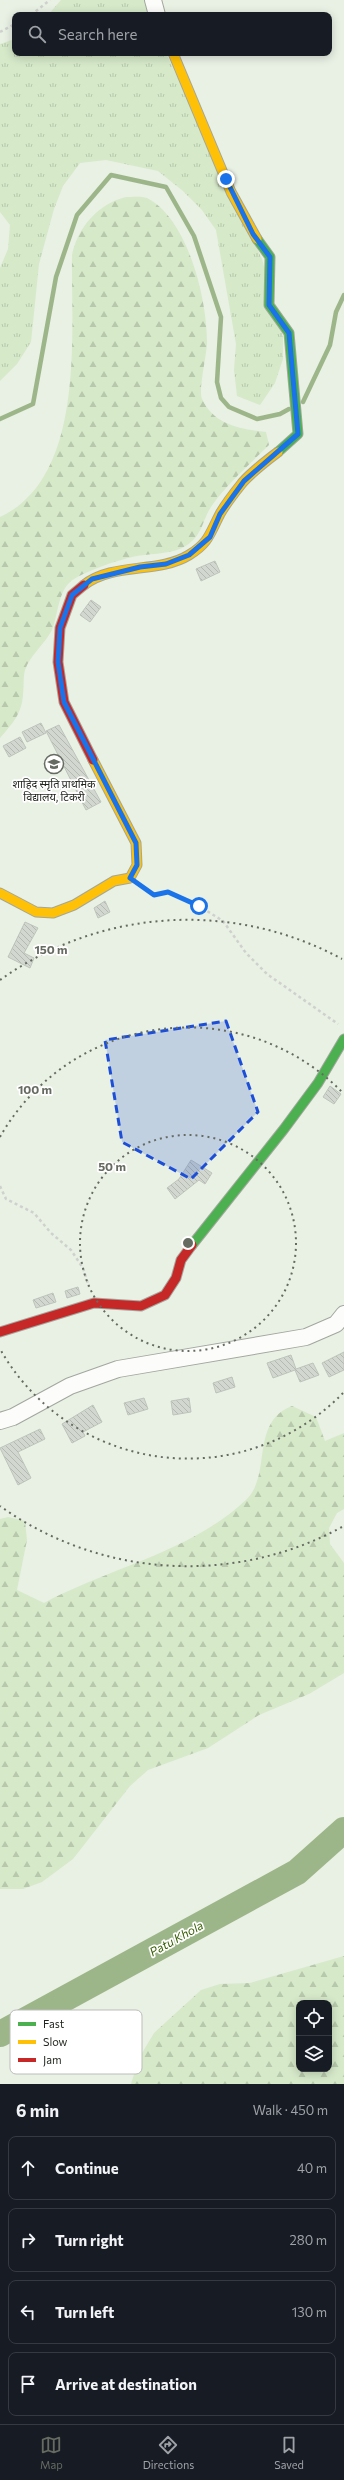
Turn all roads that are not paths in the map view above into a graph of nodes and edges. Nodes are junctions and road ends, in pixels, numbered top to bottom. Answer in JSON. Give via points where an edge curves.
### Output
{"nodes":[{"id":1,"x":153,"y":0,"type":"edge"},
{"id":2,"x":156,"y":12,"type":"edge"},
{"id":3,"x":174,"y":56,"type":"edge"},
{"id":4,"x":0,"y":893,"type":"edge"},
{"id":5,"x":344,"y":1038,"type":"edge"},
{"id":6,"x":344,"y":1314,"type":"edge"},
{"id":7,"x":0,"y":1332,"type":"edge"},
{"id":8,"x":0,"y":1421,"type":"edge"}],
"edges":[{"from":1,"to":2,"type":"street"},
{"from":3,"to":4,"type":"street","via":[[232,192],[253,234],[270,257],[269,305],[289,333],[298,434],[244,481],[220,514],[210,537],[189,555],[166,564],[140,567],[92,579],[72,595],[60,628],[58,662],[64,702],[136,843],[137,865],[130,878],[114,880],[74,905],[53,913],[36,912]]},
{"from":5,"to":7,"type":"street","via":[[318,1083],[181,1260],[176,1278],[165,1295],[141,1306],[94,1303]]},
{"from":6,"to":8,"type":"street","via":[[336,1324],[306,1337],[118,1369],[70,1386],[13,1417]]}]}
